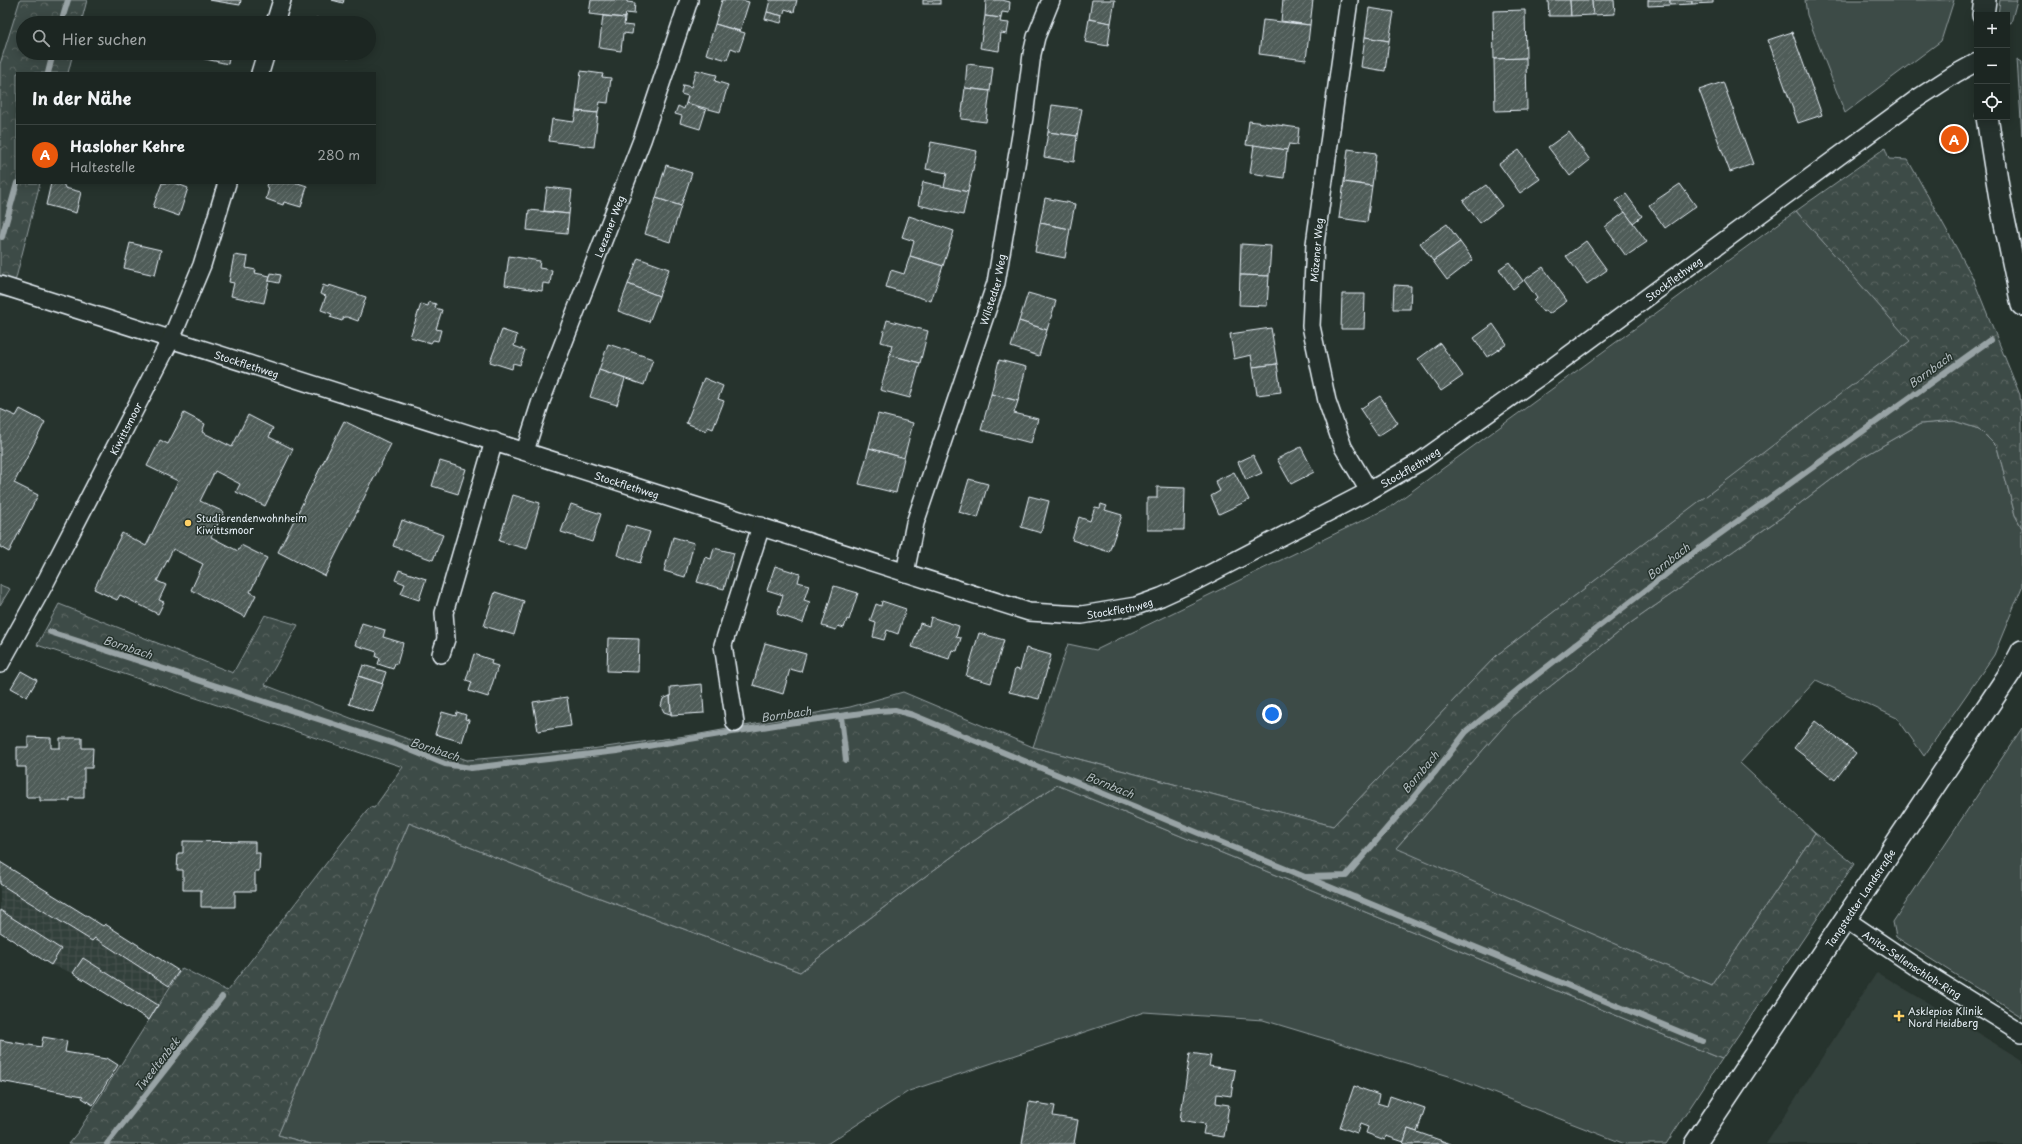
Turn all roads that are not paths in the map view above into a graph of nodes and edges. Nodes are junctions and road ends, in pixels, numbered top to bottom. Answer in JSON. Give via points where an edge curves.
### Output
{"nodes":[{"id":1,"x":282,"y":0,"type":"edge"},
{"id":2,"x":688,"y":0,"type":"edge"},
{"id":3,"x":1051,"y":0,"type":"edge"},
{"id":4,"x":1349,"y":0,"type":"edge"},
{"id":5,"x":1986,"y":0,"type":"edge"},
{"id":6,"x":1984,"y":12,"type":"edge"},
{"id":7,"x":277,"y":16,"type":"edge"},
{"id":8,"x":264,"y":60,"type":"edge"},
{"id":9,"x":1974,"y":64,"type":"edge"},
{"id":10,"x":260,"y":72,"type":"edge"},
{"id":11,"x":1987,"y":120,"type":"edge"},
{"id":12,"x":227,"y":184,"type":"edge"},
{"id":13,"x":0,"y":285,"type":"edge"},
{"id":14,"x":2022,"y":305,"type":"edge"},
{"id":15,"x":171,"y":339,"type":"junction"},
{"id":16,"x":494,"y":441,"type":"junction"},
{"id":17,"x":526,"y":451,"type":"junction"},
{"id":18,"x":1369,"y":491,"type":"junction"},
{"id":19,"x":761,"y":526,"type":"junction"},
{"id":20,"x":904,"y":573,"type":"junction"},
{"id":21,"x":2022,"y":651,"type":"edge"},
{"id":22,"x":441,"y":654,"type":"dead end"},
{"id":23,"x":0,"y":664,"type":"edge"},
{"id":24,"x":735,"y":723,"type":"dead end"},
{"id":25,"x":1845,"y":919,"type":"junction"},
{"id":26,"x":2022,"y":1033,"type":"edge"},
{"id":27,"x":1695,"y":1144,"type":"edge"}],
"edges":[{"from":1,"to":7,"type":"street"},
{"from":2,"to":17,"type":"street","name":"Leezener Weg","via":[[642,140],[541,401]]},
{"from":3,"to":20,"type":"street","name":"Wilstedter Weg","via":[[1032,54],[996,283],[914,523]]},
{"from":4,"to":18,"type":"street","name":"Mözener Weg","via":[[1315,244],[1311,326],[1327,401],[1343,447]]},
{"from":5,"to":6,"type":"street"},
{"from":8,"to":10,"type":"street"},
{"from":9,"to":18,"type":"street","name":"Stockflethweg","via":[[1915,100],[1530,384],[1428,456]]},
{"from":11,"to":14,"type":"street","via":[[2001,205]]},
{"from":12,"to":15,"type":"street","name":"Kiwittsmoor","via":[[202,265]]},
{"from":13,"to":15,"type":"street","name":"Stockflethweg"},
{"from":15,"to":16,"type":"street","name":"Stockflethweg"},
{"from":15,"to":23,"type":"street","name":"Kiwittsmoor","via":[[45,583]]},
{"from":16,"to":17,"type":"street","name":"Stockflethweg"},
{"from":16,"to":22,"type":"street","via":[[444,613],[446,639]]},
{"from":17,"to":19,"type":"street","name":"Stockflethweg"},
{"from":18,"to":20,"type":"street","name":"Stockflethweg","via":[[1194,582],[1136,606],[1110,611],[1082,615],[1029,612]]},
{"from":19,"to":20,"type":"street","name":"Stockflethweg"},
{"from":19,"to":24,"type":"street","via":[[723,645]]},
{"from":21,"to":25,"type":"street","name":"Tangstedter Landstraße","via":[[2012,670]]},
{"from":25,"to":26,"type":"street","name":"Anita-Sellenschloh-Ring","via":[[1912,965]]},
{"from":25,"to":27,"type":"street","name":"Tangstedter Landstraße"}]}
